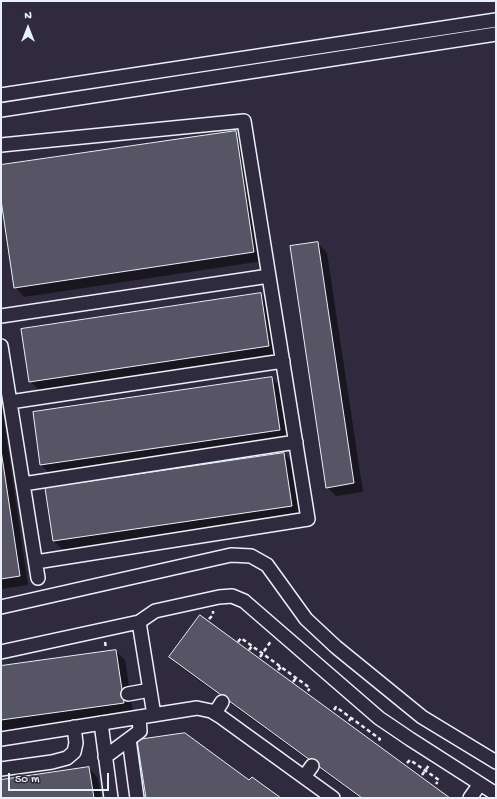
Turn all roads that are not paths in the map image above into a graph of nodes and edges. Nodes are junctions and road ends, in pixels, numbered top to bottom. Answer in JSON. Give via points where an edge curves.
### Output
{"nodes":[{"id":1,"x":496,"y":20,"type":"edge"},
{"id":2,"x":496,"y":34,"type":"edge"},
{"id":3,"x":1,"y":95,"type":"edge"},
{"id":4,"x":1,"y":110,"type":"edge"},
{"id":5,"x":1,"y":145,"type":"edge"},
{"id":6,"x":269,"y":276,"type":"junction"},
{"id":7,"x":1,"y":316,"type":"edge"},
{"id":8,"x":1,"y":346,"type":"edge"},
{"id":9,"x":283,"y":361,"type":"junction"},
{"id":10,"x":10,"y":402,"type":"junction"},
{"id":11,"x":296,"y":442,"type":"junction"},
{"id":12,"x":23,"y":484,"type":"junction"},
{"id":13,"x":36,"y":562,"type":"junction"},
{"id":14,"x":38,"y":578,"type":"dead end"},
{"id":15,"x":1,"y":607,"type":"edge"},
{"id":16,"x":139,"y":622,"type":"junction"},
{"id":17,"x":1,"y":652,"type":"edge"},
{"id":18,"x":150,"y":690,"type":"junction"},
{"id":19,"x":128,"y":694,"type":"dead end"},
{"id":20,"x":222,"y":702,"type":"dead end"},
{"id":21,"x":215,"y":713,"type":"junction"},
{"id":22,"x":154,"y":715,"type":"junction"},
{"id":23,"x":138,"y":717,"type":"junction"},
{"id":24,"x":101,"y":723,"type":"junction"},
{"id":25,"x":74,"y":727,"type":"junction"},
{"id":26,"x":1,"y":738,"type":"edge"},
{"id":27,"x":128,"y":740,"type":"junction"},
{"id":28,"x":106,"y":757,"type":"junction"},
{"id":29,"x":496,"y":762,"type":"edge"},
{"id":30,"x":312,"y":766,"type":"dead end"},
{"id":31,"x":1,"y":769,"type":"edge"},
{"id":32,"x":304,"y":778,"type":"junction"},
{"id":33,"x":480,"y":784,"type":"junction"},
{"id":34,"x":496,"y":794,"type":"edge"},
{"id":35,"x":112,"y":798,"type":"edge"},
{"id":36,"x":137,"y":798,"type":"edge"},
{"id":37,"x":333,"y":798,"type":"edge"},
{"id":38,"x":470,"y":798,"type":"edge"}],
"edges":[{"from":1,"to":3,"type":"street"},
{"from":2,"to":4,"type":"street"},
{"from":5,"to":6,"type":"street","via":[[244,121]]},
{"from":6,"to":7,"type":"street"},
{"from":6,"to":9,"type":"street"},
{"from":8,"to":10,"type":"street"},
{"from":9,"to":10,"type":"street"},
{"from":9,"to":11,"type":"street"},
{"from":10,"to":12,"type":"street"},
{"from":11,"to":12,"type":"street"},
{"from":11,"to":13,"type":"street","via":[[308,519]]},
{"from":12,"to":13,"type":"street"},
{"from":13,"to":14,"type":"street"},
{"from":15,"to":29,"type":"street","via":[[230,555],[251,556],[267,565],[306,619],[336,647],[422,717]]},
{"from":16,"to":17,"type":"street"},
{"from":16,"to":18,"type":"street"},
{"from":16,"to":33,"type":"street","via":[[155,611],[219,597],[232,596],[244,600],[379,718]]},
{"from":18,"to":19,"type":"street"},
{"from":18,"to":22,"type":"street"},
{"from":20,"to":21,"type":"street"},
{"from":21,"to":22,"type":"street","via":[[197,708]]},
{"from":21,"to":32,"type":"street"},
{"from":22,"to":23,"type":"street"},
{"from":23,"to":24,"type":"street"},
{"from":23,"to":27,"type":"street","via":[[140,730]]},
{"from":24,"to":25,"type":"street"},
{"from":24,"to":28,"type":"street"},
{"from":25,"to":26,"type":"street"},
{"from":25,"to":31,"type":"street","via":[[74,752],[67,758]]},
{"from":27,"to":28,"type":"street"},
{"from":27,"to":36,"type":"street"},
{"from":28,"to":35,"type":"street"},
{"from":30,"to":32,"type":"street"},
{"from":32,"to":37,"type":"street"},
{"from":33,"to":34,"type":"street"},
{"from":33,"to":38,"type":"street"}]}
